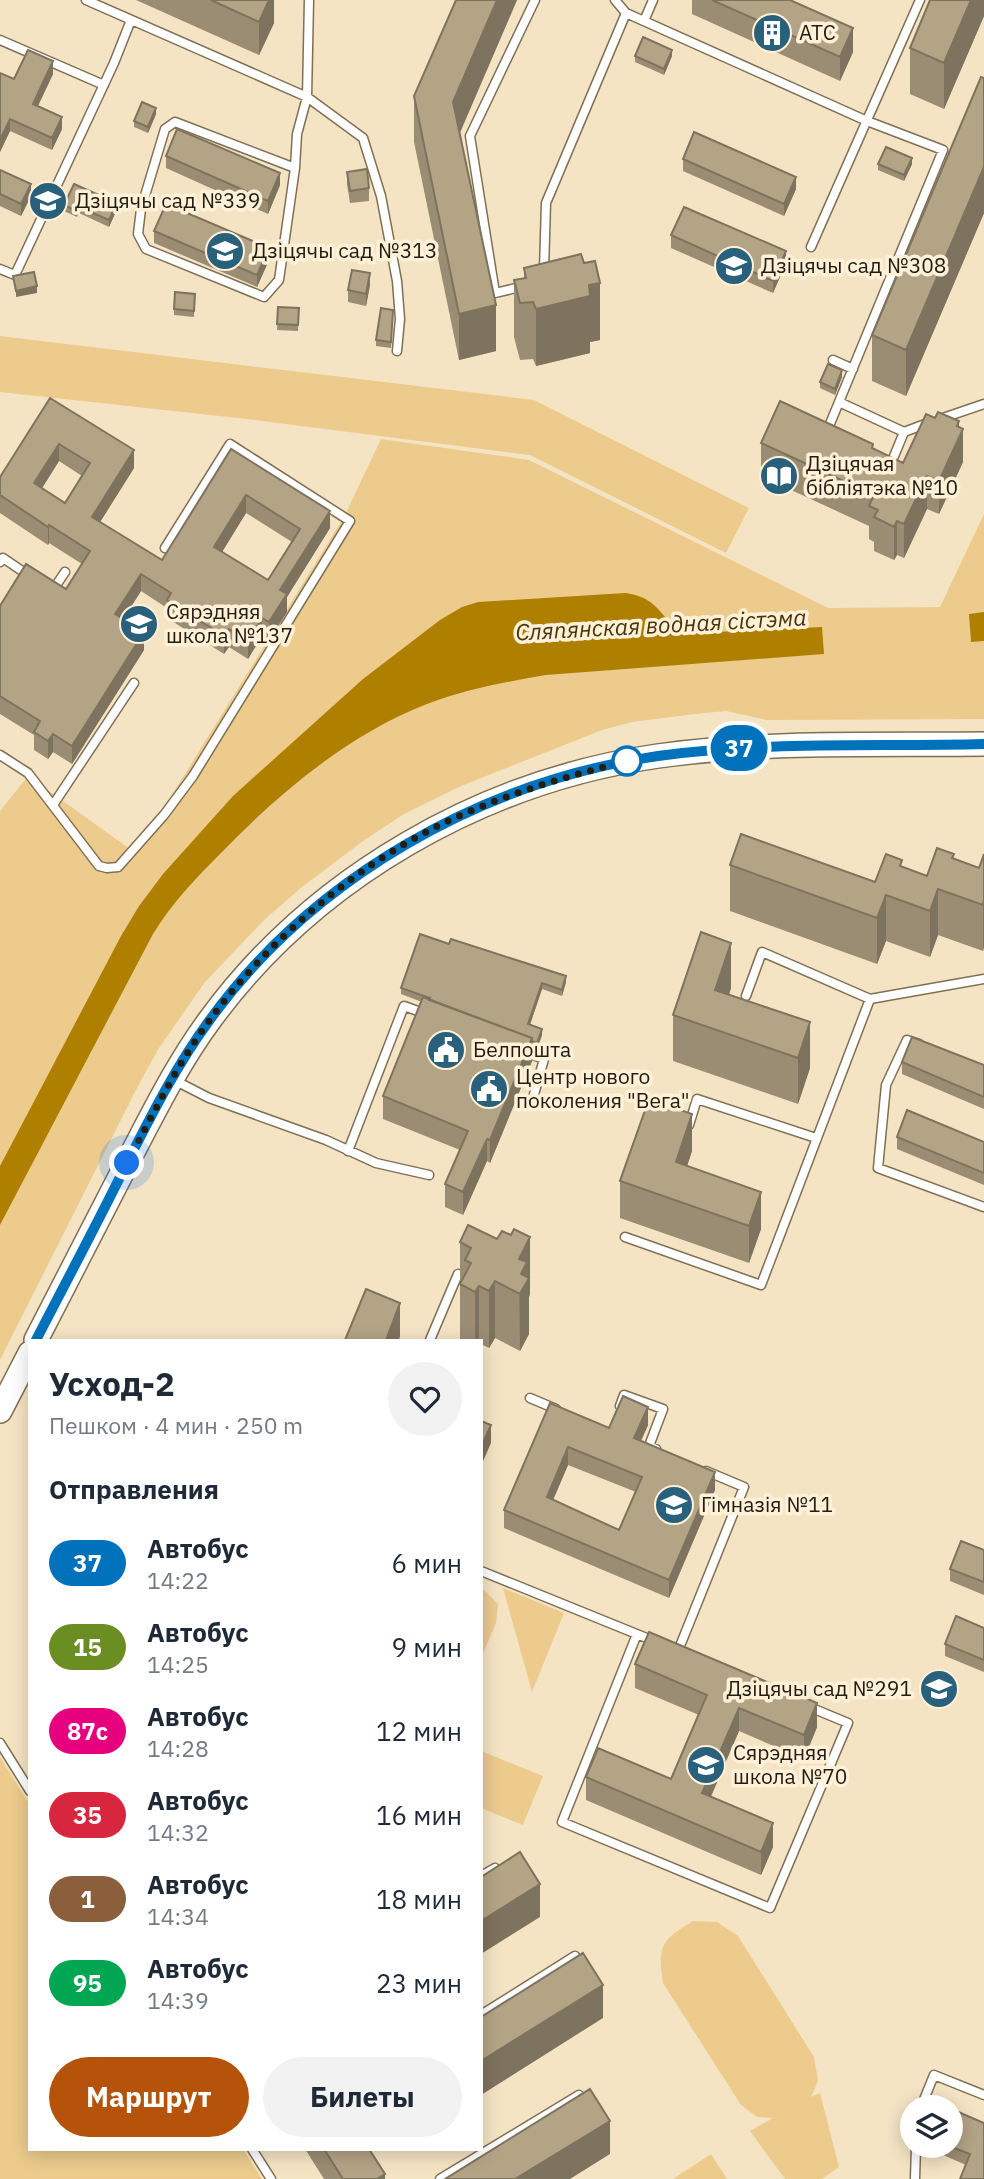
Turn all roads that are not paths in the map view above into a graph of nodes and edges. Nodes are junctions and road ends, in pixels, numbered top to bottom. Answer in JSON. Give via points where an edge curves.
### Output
{"nodes":[{"id":1,"x":86,"y":0,"type":"edge"},
{"id":2,"x":309,"y":0,"type":"edge"},
{"id":3,"x":535,"y":0,"type":"edge"},
{"id":4,"x":615,"y":0,"type":"edge"},
{"id":5,"x":653,"y":0,"type":"edge"},
{"id":6,"x":920,"y":0,"type":"edge"},
{"id":7,"x":626,"y":13,"type":"junction"},
{"id":8,"x":131,"y":20,"type":"junction"},
{"id":9,"x":644,"y":21,"type":"junction"},
{"id":10,"x":0,"y":40,"type":"edge"},
{"id":11,"x":104,"y":85,"type":"junction"},
{"id":12,"x":307,"y":97,"type":"junction"},
{"id":13,"x":867,"y":121,"type":"junction"},
{"id":14,"x":295,"y":168,"type":"junction"},
{"id":15,"x":811,"y":247,"type":"dead end"},
{"id":16,"x":0,"y":269,"type":"edge"},
{"id":17,"x":397,"y":351,"type":"dead end"},
{"id":18,"x":833,"y":360,"type":"dead end"},
{"id":19,"x":853,"y":369,"type":"junction"},
{"id":20,"x":839,"y":402,"type":"junction"},
{"id":21,"x":984,"y":404,"type":"edge"},
{"id":22,"x":827,"y":431,"type":"edge"},
{"id":23,"x":904,"y":432,"type":"junction"},
{"id":24,"x":890,"y":466,"type":"edge"},
{"id":25,"x":166,"y":548,"type":"edge"},
{"id":26,"x":0,"y":562,"type":"edge"},
{"id":27,"x":65,"y":572,"type":"dead end"},
{"id":28,"x":33,"y":578,"type":"edge"},
{"id":29,"x":43,"y":584,"type":"edge"},
{"id":30,"x":134,"y":683,"type":"dead end"},
{"id":31,"x":984,"y":744,"type":"edge"},
{"id":32,"x":0,"y":755,"type":"edge"},
{"id":33,"x":52,"y":805,"type":"junction"},
{"id":34,"x":984,"y":979,"type":"edge"},
{"id":35,"x":746,"y":996,"type":"dead end"},
{"id":36,"x":870,"y":999,"type":"junction"},
{"id":37,"x":436,"y":1018,"type":"edge"},
{"id":38,"x":508,"y":1045,"type":"edge"},
{"id":39,"x":932,"y":1049,"type":"edge"},
{"id":40,"x":171,"y":1078,"type":"junction"},
{"id":41,"x":533,"y":1098,"type":"dead end"},
{"id":42,"x":687,"y":1131,"type":"edge"},
{"id":43,"x":816,"y":1138,"type":"junction"},
{"id":44,"x":348,"y":1151,"type":"junction"},
{"id":45,"x":429,"y":1175,"type":"dead end"},
{"id":46,"x":984,"y":1207,"type":"edge"},
{"id":47,"x":625,"y":1237,"type":"dead end"},
{"id":48,"x":458,"y":1274,"type":"dead end"},
{"id":49,"x":37,"y":1339,"type":"edge"},
{"id":50,"x":430,"y":1339,"type":"edge"},
{"id":51,"x":28,"y":1357,"type":"edge"},
{"id":52,"x":530,"y":1398,"type":"dead end"},
{"id":53,"x":0,"y":1411,"type":"edge"},
{"id":54,"x":564,"y":1412,"type":"edge"},
{"id":55,"x":614,"y":1418,"type":"edge"},
{"id":56,"x":661,"y":1451,"type":"edge"},
{"id":57,"x":696,"y":1466,"type":"edge"},
{"id":58,"x":483,"y":1572,"type":"edge"},
{"id":59,"x":637,"y":1634,"type":"junction"},
{"id":60,"x":678,"y":1651,"type":"junction"},
{"id":61,"x":690,"y":1656,"type":"edge"},
{"id":62,"x":799,"y":1702,"type":"edge"},
{"id":63,"x":0,"y":1743,"type":"edge"},
{"id":64,"x":28,"y":1788,"type":"edge"},
{"id":65,"x":495,"y":1868,"type":"edge"},
{"id":66,"x":483,"y":1875,"type":"edge"},
{"id":67,"x":575,"y":1956,"type":"edge"},
{"id":68,"x":483,"y":2014,"type":"edge"},
{"id":69,"x":579,"y":2095,"type":"edge"},
{"id":70,"x":926,"y":2095,"type":"edge"},
{"id":71,"x":984,"y":2095,"type":"edge"},
{"id":72,"x":483,"y":2149,"type":"edge"},
{"id":73,"x":253,"y":2151,"type":"edge"},
{"id":74,"x":480,"y":2151,"type":"edge"},
{"id":75,"x":916,"y":2158,"type":"edge"},
{"id":76,"x":271,"y":2179,"type":"edge"},
{"id":77,"x":440,"y":2179,"type":"edge"},
{"id":78,"x":915,"y":2179,"type":"edge"}],
"edges":[{"from":1,"to":8,"type":"lane"},
{"from":2,"to":12,"type":"lane"},
{"from":3,"to":7,"type":"lane","via":[[470,136],[495,293],[538,280],[544,269],[546,203]]},
{"from":4,"to":7,"type":"lane"},
{"from":5,"to":9,"type":"lane"},
{"from":6,"to":13,"type":"lane"},
{"from":7,"to":9,"type":"lane"},
{"from":8,"to":11,"type":"lane"},
{"from":8,"to":12,"type":"lane"},
{"from":9,"to":13,"type":"lane"},
{"from":10,"to":11,"type":"lane"},
{"from":11,"to":16,"type":"lane","via":[[15,275]]},
{"from":12,"to":14,"type":"lane","via":[[297,134]]},
{"from":12,"to":17,"type":"lane","via":[[363,138],[381,196],[397,281]]},
{"from":13,"to":15,"type":"lane"},
{"from":13,"to":19,"type":"lane","via":[[943,150]]},
{"from":14,"to":14,"type":"lane","via":[[279,279],[264,296],[146,249],[138,234],[165,129],[175,122]]},
{"from":18,"to":19,"type":"lane"},
{"from":19,"to":20,"type":"lane"},
{"from":20,"to":22,"type":"lane"},
{"from":20,"to":23,"type":"lane"},
{"from":21,"to":23,"type":"lane"},
{"from":23,"to":24,"type":"lane"},
{"from":25,"to":33,"type":"lane","via":[[230,444],[350,521],[193,776],[118,867],[99,866]]},
{"from":26,"to":28,"type":"lane","via":[[3,558]]},
{"from":27,"to":29,"type":"lane","via":[[52,591]]},
{"from":30,"to":33,"type":"lane"},
{"from":31,"to":40,"type":"street","via":[[679,753],[589,770],[480,807],[404,845],[307,917],[227,998]]},
{"from":32,"to":33,"type":"lane","via":[[29,773]]},
{"from":34,"to":36,"type":"lane"},
{"from":35,"to":36,"type":"lane","via":[[762,951]]},
{"from":36,"to":43,"type":"lane"},
{"from":37,"to":44,"type":"lane","via":[[404,1006]]},
{"from":38,"to":41,"type":"lane","via":[[544,1059]]},
{"from":39,"to":46,"type":"lane","via":[[906,1040],[886,1085],[878,1168]]},
{"from":40,"to":44,"type":"lane","via":[[209,1098]]},
{"from":40,"to":49,"type":"street"},
{"from":42,"to":43,"type":"lane","via":[[697,1099]]},
{"from":43,"to":47,"type":"lane","via":[[761,1285]]},
{"from":44,"to":45,"type":"lane","via":[[376,1163]]},
{"from":48,"to":50,"type":"lane"},
{"from":51,"to":53,"type":"street"},
{"from":52,"to":54,"type":"lane"},
{"from":55,"to":56,"type":"lane","via":[[624,1395],[663,1409],[649,1446]]},
{"from":57,"to":60,"type":"lane","via":[[744,1487]]},
{"from":58,"to":59,"type":"lane"},
{"from":59,"to":60,"type":"lane"},
{"from":59,"to":62,"type":"lane","via":[[562,1822],[770,1908],[848,1723]]},
{"from":60,"to":61,"type":"lane"},
{"from":63,"to":64,"type":"lane"},
{"from":65,"to":66,"type":"lane"},
{"from":67,"to":68,"type":"lane"},
{"from":69,"to":72,"type":"lane"},
{"from":70,"to":71,"type":"lane","via":[[934,2075]]},
{"from":73,"to":76,"type":"lane"},
{"from":74,"to":77,"type":"lane"},
{"from":75,"to":78,"type":"lane"}]}
